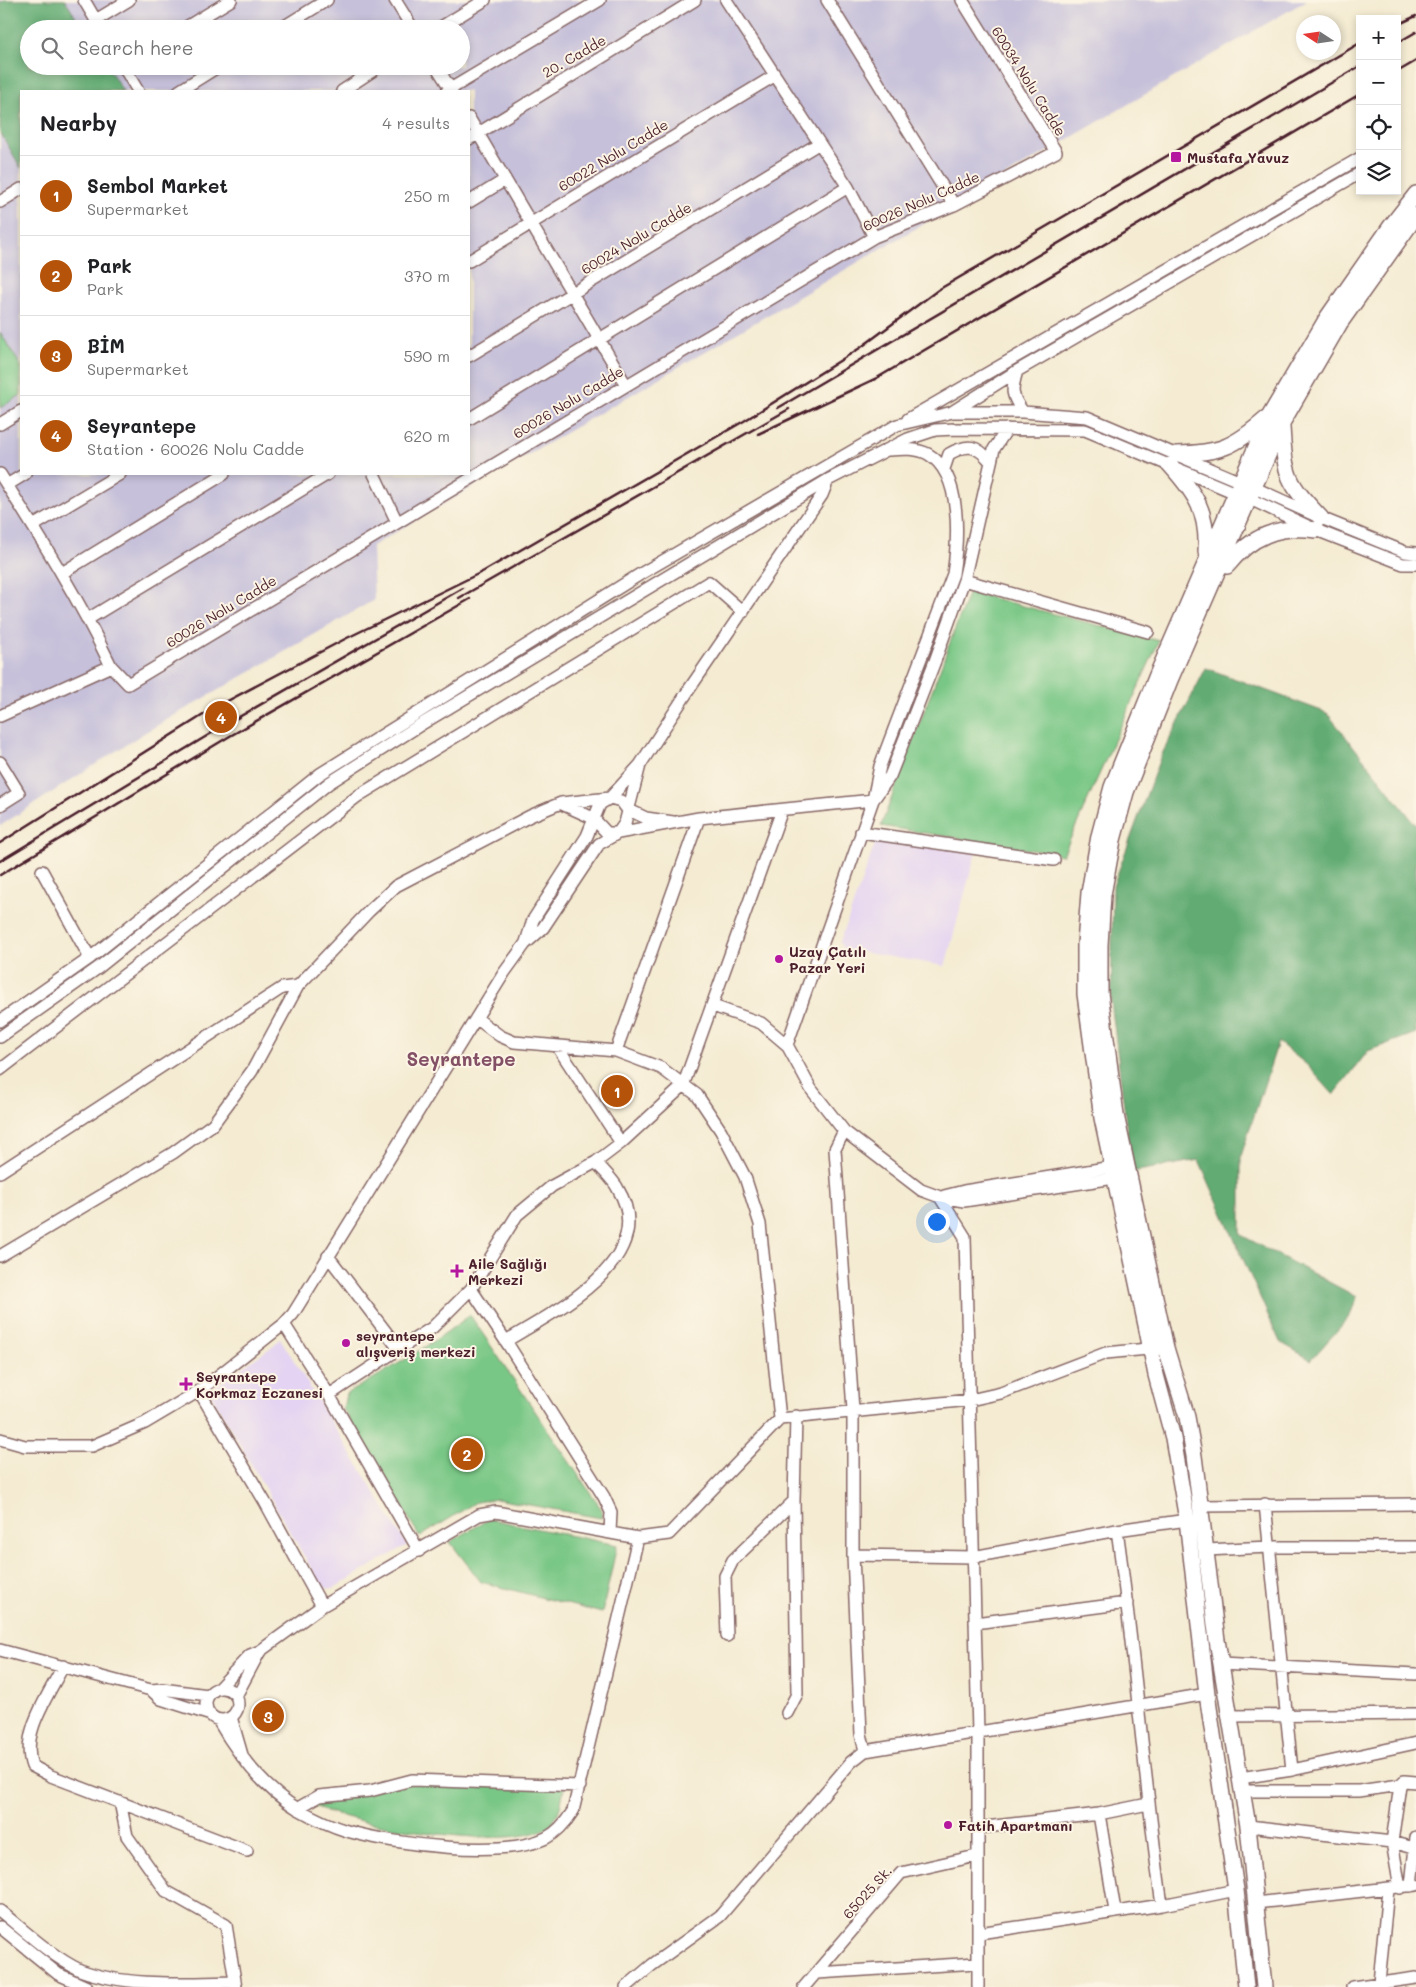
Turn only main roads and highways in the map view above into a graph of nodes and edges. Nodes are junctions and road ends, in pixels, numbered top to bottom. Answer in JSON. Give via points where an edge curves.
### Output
{"nodes":[{"id":1,"x":1416,"y":194,"type":"edge"},
{"id":2,"x":1416,"y":216,"type":"edge"},
{"id":3,"x":1396,"y":230,"type":"junction"},
{"id":4,"x":1275,"y":420,"type":"junction"},
{"id":5,"x":1206,"y":561,"type":"junction"},
{"id":6,"x":1212,"y":585,"type":"junction"},
{"id":7,"x":1121,"y":1171,"type":"junction"},
{"id":8,"x":1246,"y":1987,"type":"edge"},
{"id":9,"x":1264,"y":1987,"type":"edge"}],
"edges":[{"from":1,"to":3,"type":"main road"},
{"from":2,"to":3,"type":"main road"},
{"from":3,"to":4,"type":"main road","via":[[1340,323]]},
{"from":4,"to":5,"type":"main road","via":[[1238,487]]},
{"from":4,"to":5,"type":"main road","via":[[1220,450],[1174,459],[1202,508],[1207,531]]},
{"from":4,"to":6,"type":"main road","via":[[1253,493]]},
{"from":4,"to":6,"type":"main road","via":[[1286,471],[1294,490],[1318,524],[1263,536],[1239,551]]},
{"from":5,"to":7,"type":"main road","via":[[1112,787],[1098,836],[1089,893],[1086,994],[1102,1118]]},
{"from":6,"to":7,"type":"main road","via":[[1126,792],[1103,895],[1100,993]]},
{"from":7,"to":8,"type":"main road","via":[[1149,1347],[1173,1438],[1187,1520]]},
{"from":7,"to":9,"type":"main road","via":[[1187,1417],[1221,1664],[1248,1826]]}]}
